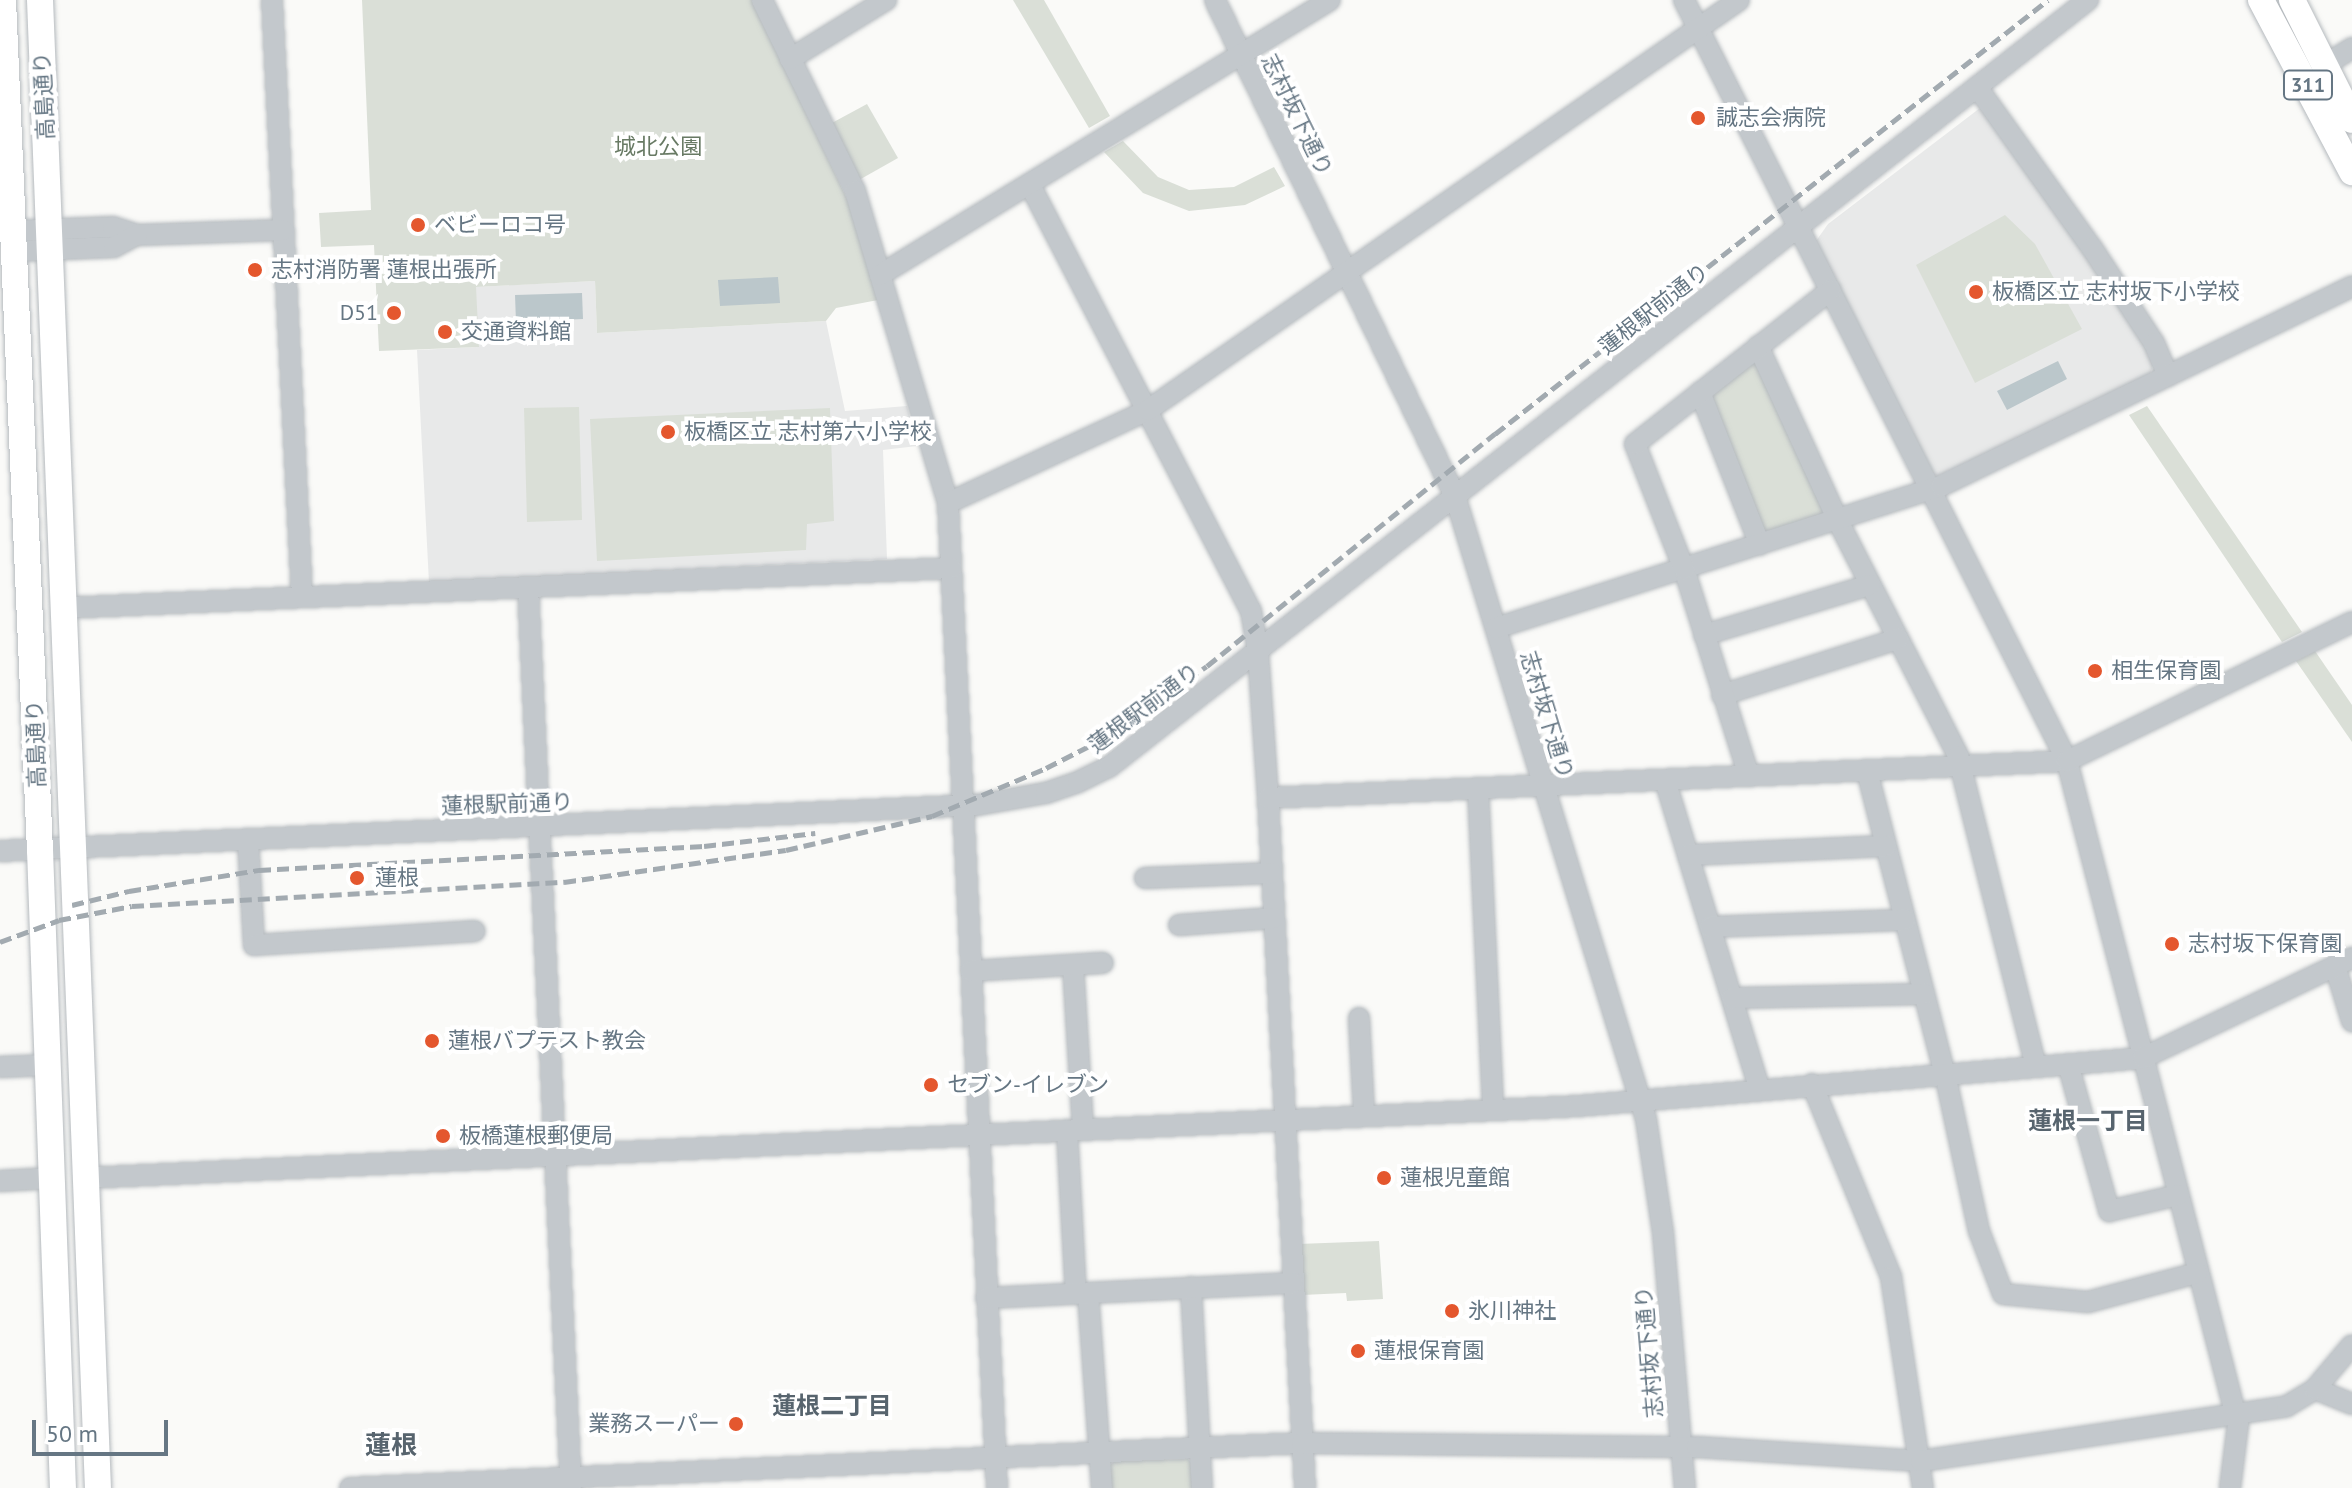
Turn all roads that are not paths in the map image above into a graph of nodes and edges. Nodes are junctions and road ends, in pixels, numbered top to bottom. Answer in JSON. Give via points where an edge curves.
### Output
{"nodes":[{"id":1,"x":3,"y":0,"type":"edge"},
{"id":2,"x":40,"y":0,"type":"edge"},
{"id":3,"x":272,"y":0,"type":"edge"},
{"id":4,"x":762,"y":0,"type":"edge"},
{"id":5,"x":886,"y":0,"type":"edge"},
{"id":6,"x":1215,"y":0,"type":"edge"},
{"id":7,"x":1330,"y":0,"type":"edge"},
{"id":8,"x":1684,"y":0,"type":"edge"},
{"id":9,"x":1739,"y":0,"type":"edge"},
{"id":10,"x":2088,"y":0,"type":"edge"},
{"id":11,"x":2261,"y":0,"type":"edge"},
{"id":12,"x":2292,"y":0,"type":"edge"},
{"id":13,"x":1699,"y":28,"type":"junction"},
{"id":14,"x":2352,"y":48,"type":"edge"},
{"id":15,"x":1242,"y":55,"type":"junction"},
{"id":16,"x":790,"y":59,"type":"junction"},
{"id":17,"x":2325,"y":65,"type":"junction"},
{"id":18,"x":1977,"y":87,"type":"junction"},
{"id":19,"x":2352,"y":120,"type":"edge"},
{"id":20,"x":2352,"y":172,"type":"edge"},
{"id":21,"x":1030,"y":185,"type":"junction"},
{"id":22,"x":1798,"y":226,"type":"junction"},
{"id":23,"x":283,"y":230,"type":"junction"},
{"id":24,"x":51,"y":240,"type":"junction"},
{"id":25,"x":14,"y":241,"type":"junction"},
{"id":26,"x":1347,"y":273,"type":"junction"},
{"id":27,"x":880,"y":275,"type":"junction"},
{"id":28,"x":2352,"y":286,"type":"edge"},
{"id":29,"x":1831,"y":290,"type":"junction"},
{"id":30,"x":1758,"y":346,"type":"junction"},
{"id":31,"x":2168,"y":376,"type":"junction"},
{"id":32,"x":1700,"y":392,"type":"junction"},
{"id":33,"x":1148,"y":410,"type":"junction"},
{"id":34,"x":1930,"y":490,"type":"junction"},
{"id":35,"x":1455,"y":496,"type":"junction"},
{"id":36,"x":948,"y":503,"type":"junction"},
{"id":37,"x":1838,"y":521,"type":"junction"},
{"id":38,"x":1760,"y":545,"type":"junction"},
{"id":39,"x":951,"y":568,"type":"junction"},
{"id":40,"x":1684,"y":569,"type":"junction"},
{"id":41,"x":1870,"y":585,"type":"junction"},
{"id":42,"x":528,"y":587,"type":"junction"},
{"id":43,"x":302,"y":597,"type":"junction"},
{"id":44,"x":64,"y":608,"type":"junction"},
{"id":45,"x":2352,"y":622,"type":"edge"},
{"id":46,"x":1496,"y":628,"type":"junction"},
{"id":47,"x":1704,"y":635,"type":"junction"},
{"id":48,"x":1898,"y":639,"type":"junction"},
{"id":49,"x":1258,"y":651,"type":"junction"},
{"id":50,"x":1722,"y":695,"type":"junction"},
{"id":51,"x":2067,"y":761,"type":"junction"},
{"id":52,"x":1958,"y":767,"type":"junction"},
{"id":53,"x":1867,"y":771,"type":"junction"},
{"id":54,"x":1749,"y":776,"type":"junction"},
{"id":55,"x":1665,"y":780,"type":"junction"},
{"id":56,"x":1478,"y":788,"type":"junction"},
{"id":57,"x":1543,"y":788,"type":"junction"},
{"id":58,"x":1268,"y":798,"type":"junction"},
{"id":59,"x":963,"y":806,"type":"junction"},
{"id":60,"x":540,"y":827,"type":"junction"},
{"id":61,"x":248,"y":840,"type":"junction"},
{"id":62,"x":1886,"y":846,"type":"junction"},
{"id":63,"x":74,"y":848,"type":"junction"},
{"id":64,"x":40,"y":850,"type":"junction"},
{"id":65,"x":0,"y":851,"type":"edge"},
{"id":66,"x":1688,"y":855,"type":"junction"},
{"id":67,"x":1272,"y":873,"type":"junction"},
{"id":68,"x":1145,"y":878,"type":"dead end"},
{"id":69,"x":1274,"y":918,"type":"junction"},
{"id":70,"x":1905,"y":920,"type":"junction"},
{"id":71,"x":1179,"y":925,"type":"dead end"},
{"id":72,"x":1710,"y":927,"type":"junction"},
{"id":73,"x":475,"y":931,"type":"dead end"},
{"id":74,"x":2343,"y":962,"type":"edge"},
{"id":75,"x":1103,"y":963,"type":"dead end"},
{"id":76,"x":1073,"y":965,"type":"junction"},
{"id":77,"x":971,"y":971,"type":"junction"},
{"id":78,"x":1924,"y":994,"type":"junction"},
{"id":79,"x":1732,"y":998,"type":"junction"},
{"id":80,"x":1359,"y":1018,"type":"dead end"},
{"id":81,"x":2352,"y":1021,"type":"edge"},
{"id":82,"x":2143,"y":1058,"type":"junction"},
{"id":83,"x":2068,"y":1064,"type":"junction"},
{"id":84,"x":48,"y":1065,"type":"junction"},
{"id":85,"x":2036,"y":1066,"type":"junction"},
{"id":86,"x":0,"y":1067,"type":"edge"},
{"id":87,"x":1945,"y":1074,"type":"junction"},
{"id":88,"x":1812,"y":1084,"type":"junction"},
{"id":89,"x":1759,"y":1088,"type":"junction"},
{"id":90,"x":1640,"y":1100,"type":"junction"},
{"id":91,"x":1493,"y":1109,"type":"junction"},
{"id":92,"x":1364,"y":1115,"type":"junction"},
{"id":93,"x":1285,"y":1119,"type":"junction"},
{"id":94,"x":1075,"y":1129,"type":"junction"},
{"id":95,"x":979,"y":1135,"type":"junction"},
{"id":96,"x":554,"y":1154,"type":"junction"},
{"id":97,"x":52,"y":1178,"type":"junction"},
{"id":98,"x":86,"y":1178,"type":"junction"},
{"id":99,"x":0,"y":1181,"type":"edge"},
{"id":100,"x":2178,"y":1195,"type":"junction"},
{"id":101,"x":2197,"y":1273,"type":"junction"},
{"id":102,"x":1293,"y":1283,"type":"junction"},
{"id":103,"x":1191,"y":1287,"type":"junction"},
{"id":104,"x":1082,"y":1294,"type":"junction"},
{"id":105,"x":986,"y":1298,"type":"junction"},
{"id":106,"x":2352,"y":1345,"type":"edge"},
{"id":107,"x":2315,"y":1389,"type":"junction"},
{"id":108,"x":2352,"y":1404,"type":"edge"},
{"id":109,"x":2236,"y":1414,"type":"junction"},
{"id":110,"x":1302,"y":1443,"type":"junction"},
{"id":111,"x":1200,"y":1447,"type":"junction"},
{"id":112,"x":1682,"y":1447,"type":"junction"},
{"id":113,"x":1100,"y":1451,"type":"junction"},
{"id":114,"x":996,"y":1457,"type":"junction"},
{"id":115,"x":1921,"y":1461,"type":"junction"},
{"id":116,"x":571,"y":1483,"type":"edge"},
{"id":117,"x":63,"y":1488,"type":"edge"},
{"id":118,"x":98,"y":1488,"type":"edge"},
{"id":119,"x":350,"y":1488,"type":"edge"},
{"id":120,"x":997,"y":1488,"type":"edge"},
{"id":121,"x":1102,"y":1488,"type":"edge"},
{"id":122,"x":1202,"y":1488,"type":"edge"},
{"id":123,"x":1305,"y":1488,"type":"edge"},
{"id":124,"x":1685,"y":1488,"type":"edge"},
{"id":125,"x":1923,"y":1488,"type":"edge"},
{"id":126,"x":2230,"y":1488,"type":"edge"}],
"edges":[{"from":1,"to":25,"type":"main road","name":"高島通り"},
{"from":2,"to":24,"type":"main road","name":"高島通り"},
{"from":3,"to":23,"type":"street"},
{"from":4,"to":16,"type":"street"},
{"from":5,"to":16,"type":"street"},
{"from":6,"to":15,"type":"street","name":"志村坂下通り"},
{"from":7,"to":15,"type":"street"},
{"from":8,"to":13,"type":"street"},
{"from":9,"to":13,"type":"street"},
{"from":10,"to":18,"type":"street","name":"蓮根駅前通り"},
{"from":11,"to":20,"type":"main road","number":"311"},
{"from":12,"to":17,"type":"main road","number":"311"},
{"from":13,"to":22,"type":"street"},
{"from":13,"to":26,"type":"street"},
{"from":14,"to":17,"type":"street"},
{"from":15,"to":21,"type":"street"},
{"from":15,"to":26,"type":"street","name":"志村坂下通り"},
{"from":16,"to":27,"type":"street","via":[[855,191]]},
{"from":17,"to":19,"type":"main road","number":"311"},
{"from":18,"to":22,"type":"street","name":"蓮根駅前通り"},
{"from":18,"to":31,"type":"street","via":[[2092,248],[2154,343]]},
{"from":21,"to":27,"type":"street"},
{"from":21,"to":33,"type":"street"},
{"from":22,"to":29,"type":"street"},
{"from":22,"to":35,"type":"street","name":"蓮根駅前通り"},
{"from":23,"to":24,"type":"street","via":[[137,235],[113,227]]},
{"from":23,"to":43,"type":"street"},
{"from":24,"to":25,"type":"street"},
{"from":24,"to":44,"type":"main road","name":"高島通り"},
{"from":25,"to":64,"type":"main road","name":"高島通り"},
{"from":26,"to":33,"type":"street"},
{"from":26,"to":35,"type":"street","name":"志村坂下通り"},
{"from":27,"to":36,"type":"street"},
{"from":28,"to":31,"type":"street"},
{"from":29,"to":30,"type":"street"},
{"from":29,"to":34,"type":"street"},
{"from":30,"to":32,"type":"street"},
{"from":30,"to":37,"type":"street"},
{"from":31,"to":34,"type":"street"},
{"from":32,"to":38,"type":"street"},
{"from":32,"to":40,"type":"street","via":[[1635,444]]},
{"from":33,"to":36,"type":"street"},
{"from":33,"to":49,"type":"street","via":[[1251,611]]},
{"from":34,"to":37,"type":"street"},
{"from":34,"to":51,"type":"street"},
{"from":35,"to":46,"type":"street","name":"志村坂下通り"},
{"from":35,"to":49,"type":"street","name":"蓮根駅前通り"},
{"from":36,"to":39,"type":"street"},
{"from":37,"to":38,"type":"street"},
{"from":37,"to":41,"type":"street"},
{"from":38,"to":40,"type":"street"},
{"from":39,"to":42,"type":"street"},
{"from":39,"to":59,"type":"street"},
{"from":40,"to":46,"type":"street"},
{"from":40,"to":47,"type":"street"},
{"from":41,"to":47,"type":"street"},
{"from":41,"to":48,"type":"street"},
{"from":42,"to":43,"type":"street"},
{"from":42,"to":60,"type":"street"},
{"from":43,"to":44,"type":"street"},
{"from":44,"to":63,"type":"main road","name":"高島通り"},
{"from":45,"to":51,"type":"street"},
{"from":46,"to":57,"type":"street","name":"志村坂下通り"},
{"from":47,"to":50,"type":"street"},
{"from":48,"to":50,"type":"street"},
{"from":48,"to":52,"type":"street","via":[[1958,756]]},
{"from":49,"to":58,"type":"street"},
{"from":49,"to":59,"type":"street","name":"蓮根駅前通り","via":[[1109,767],[1046,793]]},
{"from":50,"to":54,"type":"street"},
{"from":51,"to":52,"type":"street"},
{"from":51,"to":82,"type":"street"},
{"from":52,"to":53,"type":"street"},
{"from":52,"to":85,"type":"street"},
{"from":53,"to":54,"type":"street"},
{"from":53,"to":62,"type":"street"},
{"from":54,"to":55,"type":"street"},
{"from":55,"to":57,"type":"street"},
{"from":55,"to":66,"type":"street"},
{"from":56,"to":57,"type":"street"},
{"from":56,"to":58,"type":"street"},
{"from":56,"to":91,"type":"street"},
{"from":57,"to":90,"type":"street","name":"志村坂下通り"},
{"from":58,"to":67,"type":"street"},
{"from":59,"to":60,"type":"street","name":"蓮根駅前通り"},
{"from":59,"to":77,"type":"street"},
{"from":60,"to":61,"type":"street","name":"蓮根駅前通り"},
{"from":60,"to":96,"type":"street"},
{"from":61,"to":63,"type":"street","name":"蓮根駅前通り"},
{"from":61,"to":73,"type":"street","via":[[254,945]]},
{"from":62,"to":66,"type":"street"},
{"from":62,"to":70,"type":"street"},
{"from":63,"to":64,"type":"street","name":"蓮根駅前通り"},
{"from":63,"to":98,"type":"main road","name":"高島通り"},
{"from":64,"to":65,"type":"street","name":"蓮根駅前通り"},
{"from":64,"to":84,"type":"main road","name":"高島通り"},
{"from":66,"to":72,"type":"street"},
{"from":67,"to":68,"type":"street"},
{"from":67,"to":69,"type":"street"},
{"from":69,"to":71,"type":"street"},
{"from":69,"to":93,"type":"street"},
{"from":70,"to":72,"type":"street"},
{"from":70,"to":78,"type":"street"},
{"from":72,"to":79,"type":"street"},
{"from":74,"to":81,"type":"street"},
{"from":74,"to":82,"type":"street"},
{"from":75,"to":76,"type":"street"},
{"from":76,"to":77,"type":"street"},
{"from":76,"to":94,"type":"street"},
{"from":77,"to":95,"type":"street"},
{"from":78,"to":79,"type":"street"},
{"from":78,"to":87,"type":"street"},
{"from":79,"to":89,"type":"street"},
{"from":80,"to":92,"type":"street"},
{"from":82,"to":83,"type":"street"},
{"from":82,"to":100,"type":"street"},
{"from":83,"to":85,"type":"street"},
{"from":83,"to":100,"type":"street","via":[[2109,1211]]},
{"from":84,"to":86,"type":"street"},
{"from":84,"to":97,"type":"main road","name":"高島通り"},
{"from":85,"to":87,"type":"street"},
{"from":87,"to":88,"type":"street"},
{"from":87,"to":101,"type":"street","via":[[1979,1231],[2003,1294],[2088,1302]]},
{"from":88,"to":89,"type":"street"},
{"from":88,"to":115,"type":"street","via":[[1891,1277]]},
{"from":89,"to":90,"type":"street"},
{"from":90,"to":91,"type":"street"},
{"from":90,"to":112,"type":"street","name":"志村坂下通り","via":[[1655,1164]]},
{"from":91,"to":92,"type":"street"},
{"from":92,"to":93,"type":"street"},
{"from":93,"to":94,"type":"street"},
{"from":93,"to":102,"type":"street"},
{"from":94,"to":95,"type":"street"},
{"from":94,"to":104,"type":"street"},
{"from":95,"to":96,"type":"street"},
{"from":95,"to":105,"type":"street"},
{"from":96,"to":98,"type":"street"},
{"from":96,"to":116,"type":"street"},
{"from":97,"to":99,"type":"street"},
{"from":97,"to":117,"type":"main road","name":"高島通り"},
{"from":98,"to":118,"type":"main road","name":"高島通り"},
{"from":100,"to":101,"type":"street"},
{"from":101,"to":109,"type":"street"},
{"from":102,"to":103,"type":"street"},
{"from":102,"to":110,"type":"street"},
{"from":103,"to":104,"type":"street"},
{"from":103,"to":111,"type":"street"},
{"from":104,"to":105,"type":"street"},
{"from":104,"to":113,"type":"street"},
{"from":105,"to":114,"type":"street"},
{"from":106,"to":107,"type":"street"},
{"from":107,"to":108,"type":"street"},
{"from":107,"to":109,"type":"street","via":[[2287,1406]]},
{"from":109,"to":115,"type":"street"},
{"from":109,"to":126,"type":"street"},
{"from":110,"to":111,"type":"street"},
{"from":110,"to":112,"type":"street"},
{"from":110,"to":123,"type":"street"},
{"from":111,"to":113,"type":"street"},
{"from":111,"to":122,"type":"street"},
{"from":112,"to":115,"type":"street"},
{"from":112,"to":124,"type":"street","name":"志村坂下通り"},
{"from":113,"to":114,"type":"street"},
{"from":113,"to":121,"type":"street"},
{"from":114,"to":116,"type":"street"},
{"from":114,"to":120,"type":"street"},
{"from":115,"to":125,"type":"street"},
{"from":116,"to":119,"type":"street"}]}
